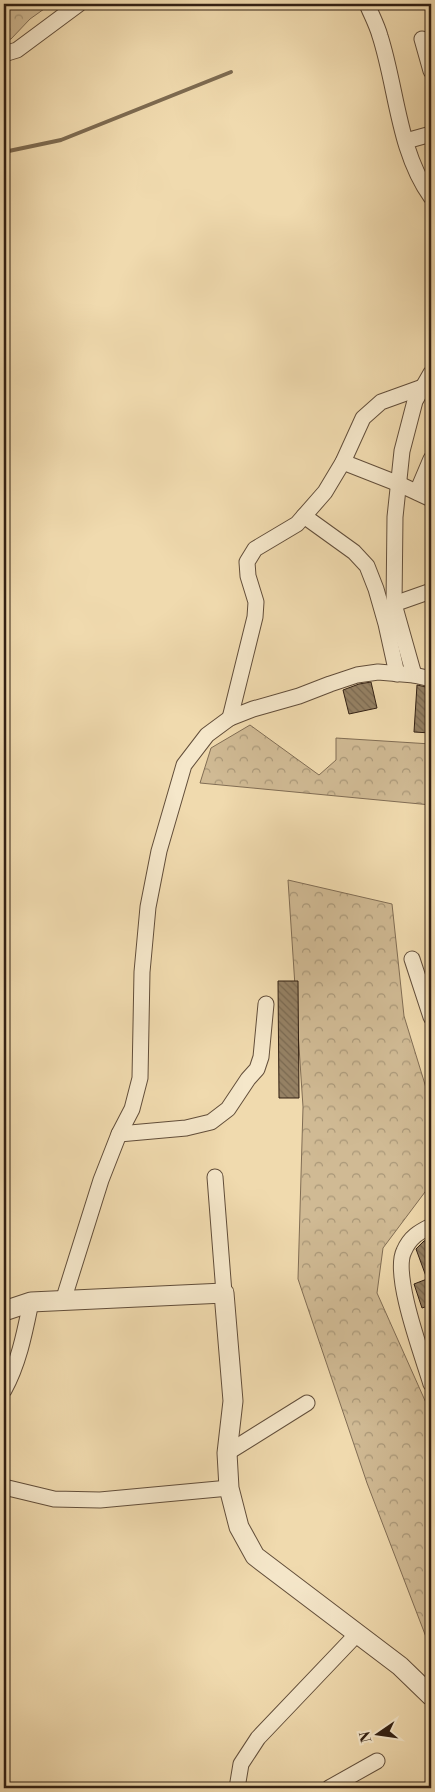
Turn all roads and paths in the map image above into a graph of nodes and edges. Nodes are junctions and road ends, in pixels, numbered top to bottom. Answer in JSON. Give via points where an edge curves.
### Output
{"nodes":[{"id":1,"x":79,"y":4,"type":"edge"},
{"id":2,"x":367,"y":4,"type":"edge"},
{"id":3,"x":422,"y":39,"type":"dead end"},
{"id":4,"x":4,"y":54,"type":"edge"},
{"id":5,"x":431,"y":71,"type":"edge"},
{"id":6,"x":431,"y":134,"type":"edge"},
{"id":7,"x":406,"y":140,"type":"junction"},
{"id":8,"x":431,"y":197,"type":"edge"},
{"id":9,"x":429,"y":381,"type":"edge"},
{"id":10,"x":431,"y":459,"type":"edge"},
{"id":11,"x":343,"y":462,"type":"junction"},
{"id":12,"x":399,"y":484,"type":"junction"},
{"id":13,"x":417,"y":492,"type":"junction"},
{"id":14,"x":431,"y":499,"type":"edge"},
{"id":15,"x":304,"y":516,"type":"junction"},
{"id":16,"x":431,"y":591,"type":"edge"},
{"id":17,"x":394,"y":604,"type":"junction"},
{"id":18,"x":397,"y":674,"type":"junction"},
{"id":19,"x":414,"y":675,"type":"junction"},
{"id":20,"x":431,"y":679,"type":"edge"},
{"id":21,"x":230,"y":718,"type":"junction"},
{"id":22,"x":412,"y":959,"type":"dead end"},
{"id":23,"x":266,"y":1004,"type":"dead end"},
{"id":24,"x":431,"y":1016,"type":"edge"},
{"id":25,"x":119,"y":1134,"type":"junction"},
{"id":26,"x":214,"y":1177,"type":"dead end"},
{"id":27,"x":431,"y":1226,"type":"edge"},
{"id":28,"x":224,"y":1293,"type":"junction"},
{"id":29,"x":63,"y":1301,"type":"junction"},
{"id":30,"x":31,"y":1302,"type":"junction"},
{"id":31,"x":4,"y":1311,"type":"edge"},
{"id":32,"x":431,"y":1384,"type":"edge"},
{"id":33,"x":4,"y":1390,"type":"edge"},
{"id":34,"x":307,"y":1403,"type":"dead end"},
{"id":35,"x":226,"y":1452,"type":"junction"},
{"id":36,"x":4,"y":1487,"type":"edge"},
{"id":37,"x":229,"y":1488,"type":"junction"},
{"id":38,"x":358,"y":1634,"type":"junction"},
{"id":39,"x":431,"y":1696,"type":"edge"},
{"id":40,"x":377,"y":1761,"type":"dead end"},
{"id":41,"x":237,"y":1788,"type":"edge"},
{"id":42,"x":329,"y":1788,"type":"edge"}],
"edges":[{"from":1,"to":4,"type":"street","via":[[17,50]]},
{"from":2,"to":7,"type":"street","via":[[380,36]]},
{"from":3,"to":5,"type":"street"},
{"from":6,"to":7,"type":"street"},
{"from":7,"to":8,"type":"street","via":[[412,162]]},
{"from":9,"to":11,"type":"street","via":[[381,402],[363,418]]},
{"from":9,"to":12,"type":"street","via":[[415,401],[402,451]]},
{"from":10,"to":13,"type":"street"},
{"from":11,"to":12,"type":"street"},
{"from":11,"to":15,"type":"street","via":[[325,492]]},
{"from":12,"to":13,"type":"street"},
{"from":12,"to":17,"type":"street"},
{"from":13,"to":14,"type":"street"},
{"from":15,"to":18,"type":"street","via":[[354,552],[367,566],[381,606]]},
{"from":15,"to":21,"type":"street","via":[[297,524],[255,549],[247,562],[256,602],[255,617]]},
{"from":16,"to":17,"type":"street"},
{"from":17,"to":19,"type":"street"},
{"from":18,"to":19,"type":"street"},
{"from":18,"to":21,"type":"street","via":[[356,675]]},
{"from":19,"to":20,"type":"street"},
{"from":21,"to":25,"type":"street","via":[[207,735],[184,765],[159,851],[148,907],[142,972],[140,1078],[132,1110]]},
{"from":22,"to":24,"type":"street"},
{"from":23,"to":25,"type":"street","via":[[257,1069],[228,1109],[211,1122],[186,1128]]},
{"from":25,"to":29,"type":"street"},
{"from":26,"to":28,"type":"street"},
{"from":27,"to":32,"type":"street","via":[[415,1233],[403,1252],[402,1280]]},
{"from":28,"to":29,"type":"street"},
{"from":28,"to":35,"type":"street","via":[[233,1401]]},
{"from":29,"to":30,"type":"street"},
{"from":30,"to":31,"type":"street"},
{"from":30,"to":33,"type":"street","via":[[11,1376]]},
{"from":34,"to":35,"type":"street"},
{"from":35,"to":37,"type":"street"},
{"from":36,"to":37,"type":"street","via":[[54,1499],[100,1500]]},
{"from":37,"to":38,"type":"street","via":[[239,1526],[255,1556]]},
{"from":38,"to":39,"type":"street","via":[[400,1666]]},
{"from":38,"to":41,"type":"street","via":[[258,1738],[241,1764]]},
{"from":40,"to":42,"type":"street"}]}
